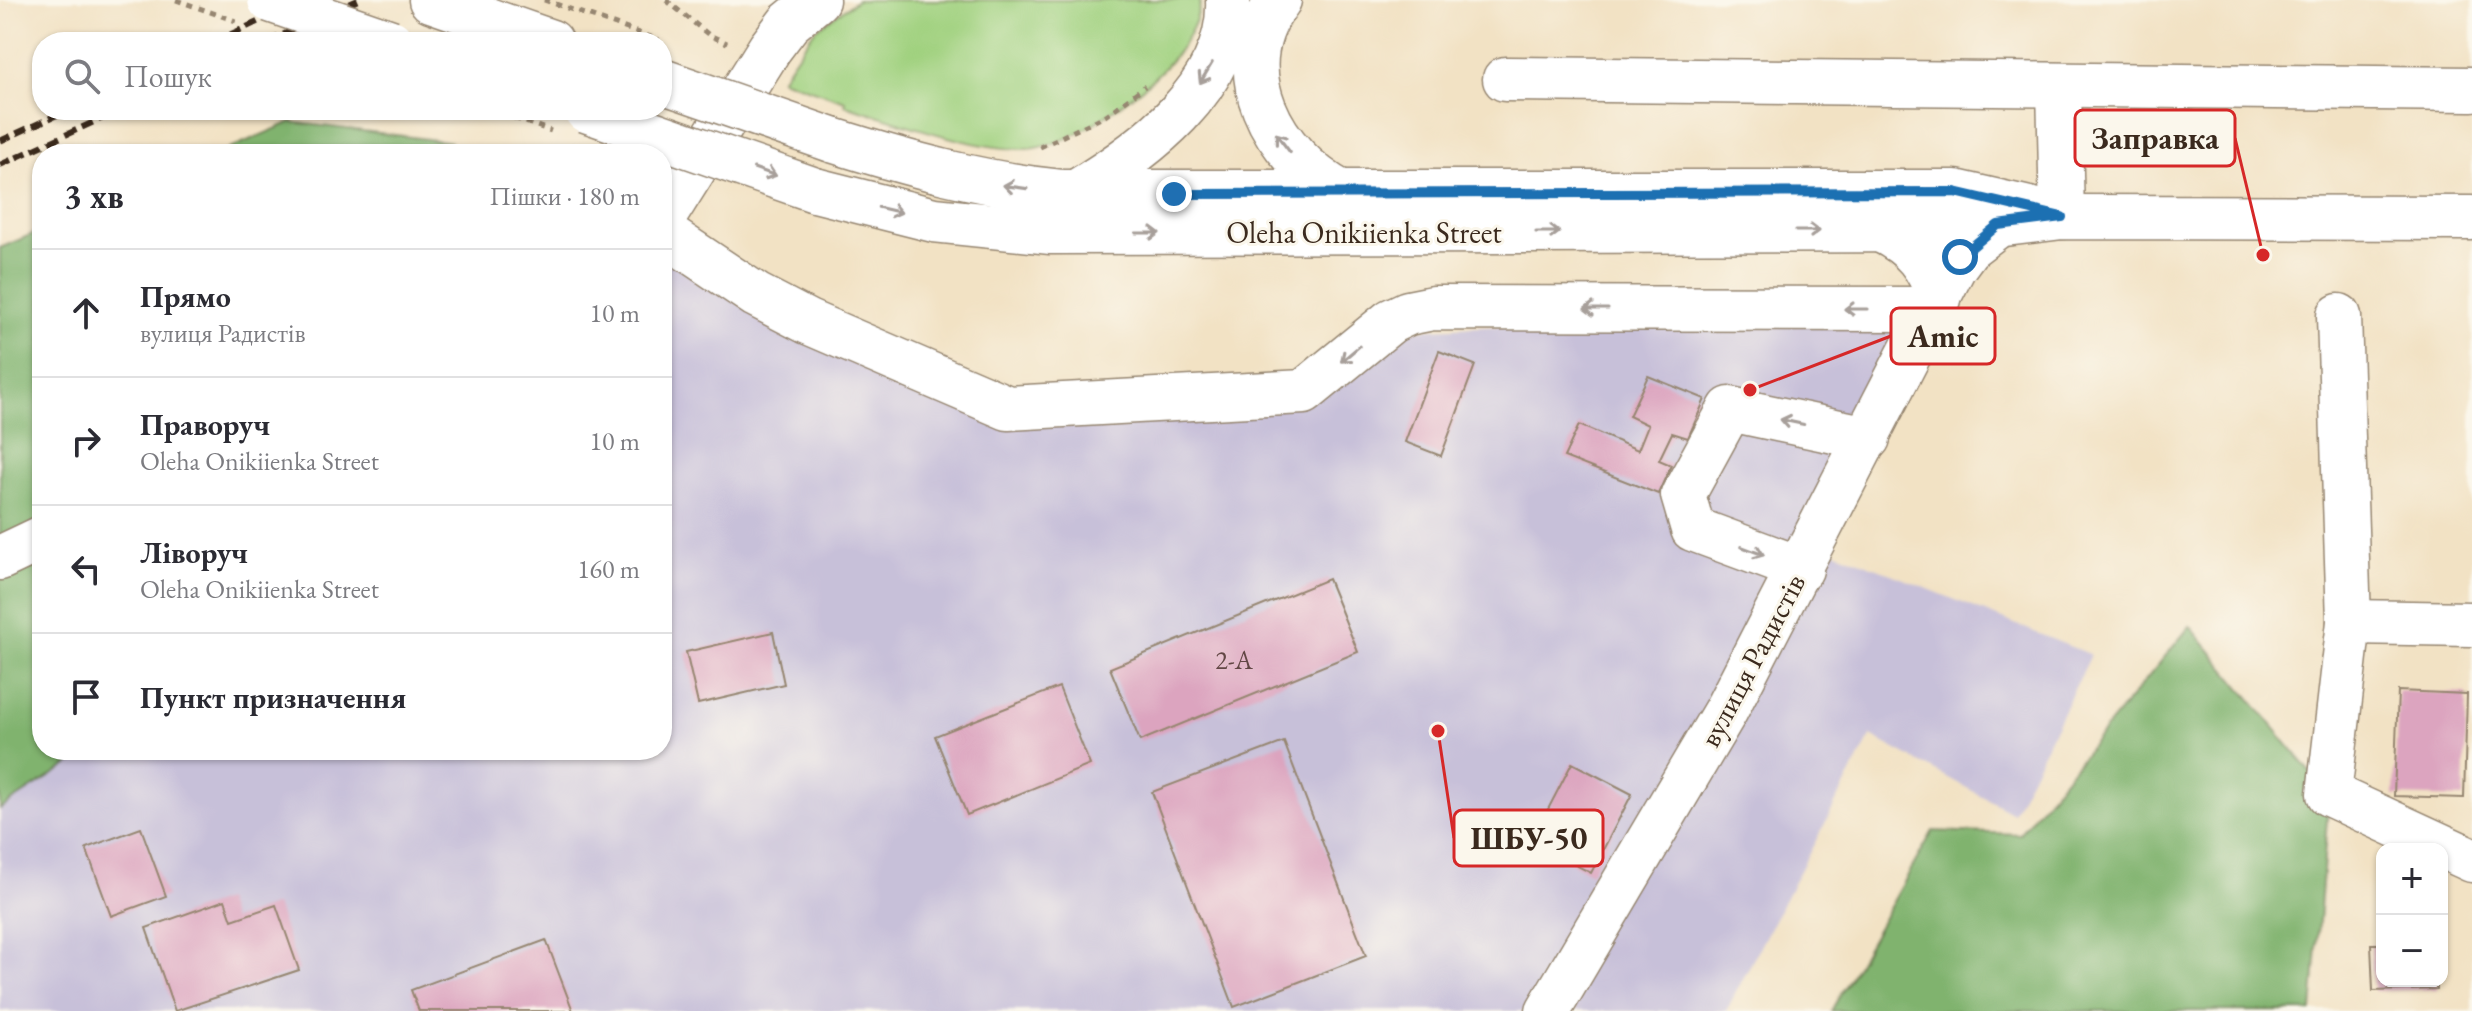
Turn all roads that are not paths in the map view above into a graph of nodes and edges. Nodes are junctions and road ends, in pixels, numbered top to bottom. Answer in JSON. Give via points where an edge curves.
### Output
{"nodes":[{"id":1,"x":270,"y":0,"type":"edge"},
{"id":2,"x":431,"y":0,"type":"edge"},
{"id":3,"x":817,"y":0,"type":"edge"},
{"id":4,"x":1228,"y":0,"type":"edge"},
{"id":5,"x":1279,"y":0,"type":"edge"},
{"id":6,"x":362,"y":32,"type":"edge"},
{"id":7,"x":522,"y":32,"type":"edge"},
{"id":8,"x":1505,"y":79,"type":"dead end"},
{"id":9,"x":672,"y":84,"type":"edge"},
{"id":10,"x":2059,"y":87,"type":"junction"},
{"id":11,"x":2472,"y":89,"type":"edge"},
{"id":12,"x":615,"y":120,"type":"edge"},
{"id":13,"x":1076,"y":192,"type":"junction"},
{"id":14,"x":1342,"y":193,"type":"junction"},
{"id":15,"x":672,"y":204,"type":"edge"},
{"id":16,"x":2062,"y":217,"type":"junction"},
{"id":17,"x":2472,"y":218,"type":"edge"},
{"id":18,"x":1998,"y":225,"type":"junction"},
{"id":19,"x":1882,"y":231,"type":"junction"},
{"id":20,"x":672,"y":239,"type":"edge"},
{"id":21,"x":1936,"y":304,"type":"junction"},
{"id":22,"x":2339,"y":316,"type":"dead end"},
{"id":23,"x":1868,"y":438,"type":"junction"},
{"id":24,"x":32,"y":543,"type":"edge"},
{"id":25,"x":0,"y":558,"type":"edge"},
{"id":26,"x":1801,"y":569,"type":"junction"},
{"id":27,"x":2349,"y":622,"type":"junction"},
{"id":28,"x":2472,"y":624,"type":"edge"},
{"id":29,"x":2472,"y":860,"type":"edge"},
{"id":30,"x":1548,"y":1011,"type":"edge"}],
"edges":[{"from":1,"to":6,"type":"main road","bridge":true},
{"from":2,"to":7,"type":"main road"},
{"from":3,"to":15,"type":"main road","via":[[770,48]]},
{"from":4,"to":13,"type":"main road","one_way":true,"via":[[1223,36],[1195,92],[1154,136]]},
{"from":14,"to":5,"type":"main road","one_way":true,"via":[[1313,175],[1283,144],[1260,100],[1256,56]]},
{"from":8,"to":10,"type":"main road"},
{"from":13,"to":9,"type":"main road","name":"Oleha Onikiienka Street","one_way":true,"bridge":true,"via":[[1009,187],[955,175],[832,140]]},
{"from":10,"to":11,"type":"main road"},
{"from":10,"to":16,"type":"main road"},
{"from":12,"to":19,"type":"main road","name":"Oleha Onikiienka Street","one_way":true,"bridge":true,"via":[[815,190],[934,220],[1051,232]]},
{"from":13,"to":14,"type":"main road","name":"Oleha Onikiienka Street"},
{"from":14,"to":16,"type":"main road","name":"Oleha Onikiienka Street","via":[[1955,192]]},
{"from":16,"to":17,"type":"main road","name":"Oleha Onikiienka Street"},
{"from":16,"to":18,"type":"main road","name":"Oleha Onikiienka Street"},
{"from":18,"to":19,"type":"main road","name":"Oleha Onikiienka Street"},
{"from":18,"to":21,"type":"main road","name":"вулиця Радистів","via":[[1960,257]]},
{"from":19,"to":21,"type":"main road","via":[[1917,255],[1932,280]]},
{"from":21,"to":20,"type":"main road","one_way":true,"via":[[1418,310],[1378,331],[1304,392],[1008,408],[808,322],[756,295]]},
{"from":21,"to":23,"type":"main road","name":"вулиця Радистів"},
{"from":22,"to":27,"type":"main road"},
{"from":23,"to":26,"type":"main road","name":"вулиця Радистів"},
{"from":23,"to":26,"type":"main road","one_way":true,"via":[[1730,409],[1683,495],[1693,529]]},
{"from":24,"to":25,"type":"main road"},
{"from":26,"to":30,"type":"main road","name":"вулиця Радистів","via":[[1711,736]]},
{"from":27,"to":28,"type":"main road"},
{"from":27,"to":29,"type":"main road","via":[[2329,794]]}]}
